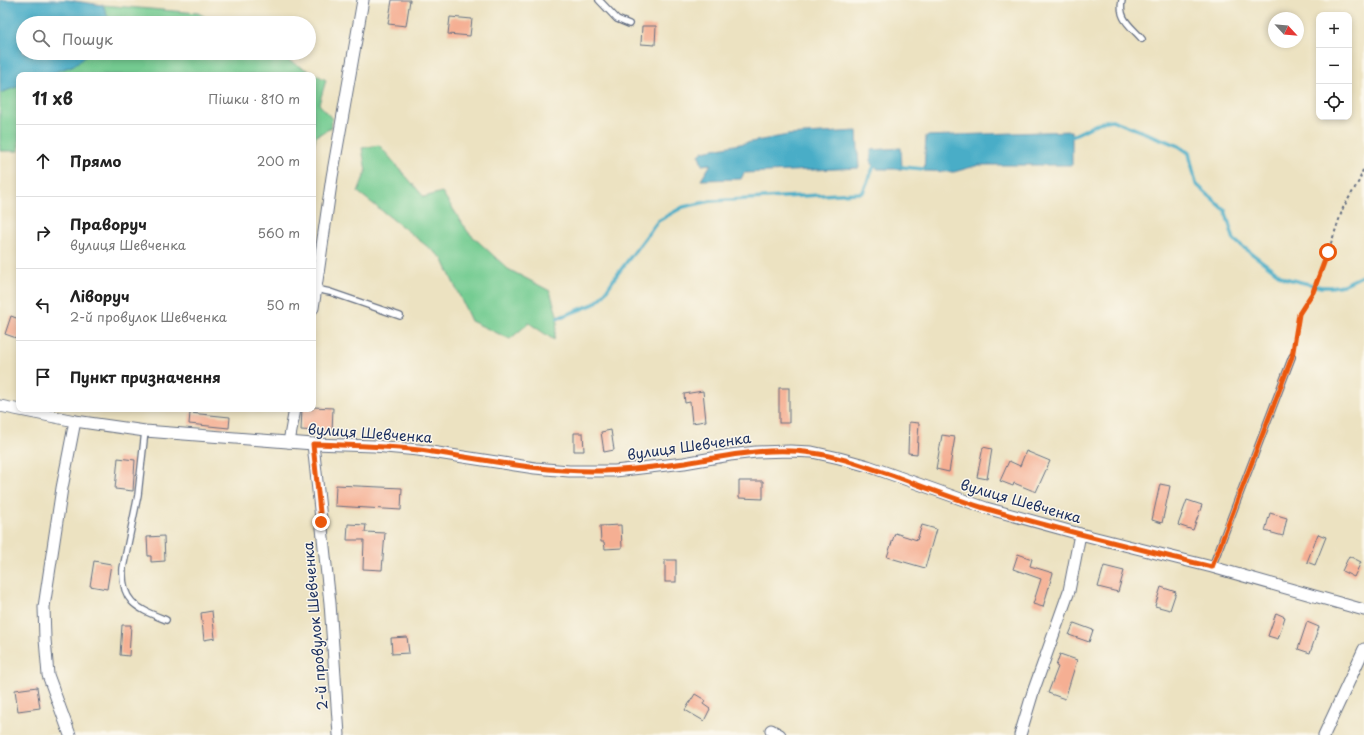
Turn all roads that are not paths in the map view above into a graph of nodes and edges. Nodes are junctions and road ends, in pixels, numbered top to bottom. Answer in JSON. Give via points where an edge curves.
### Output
{"nodes":[{"id":1,"x":363,"y":0,"type":"edge"},
{"id":2,"x":599,"y":0,"type":"edge"},
{"id":3,"x":1122,"y":0,"type":"edge"},
{"id":4,"x":629,"y":24,"type":"dead end"},
{"id":5,"x":1142,"y":39,"type":"dead end"},
{"id":6,"x":316,"y":289,"type":"joint"},
{"id":7,"x":400,"y":316,"type":"dead end"},
{"id":8,"x":1292,"y":357,"type":"road end"},
{"id":9,"x":0,"y":406,"type":"edge"},
{"id":10,"x":16,"y":408,"type":"edge"},
{"id":11,"x":37,"y":412,"type":"edge"},
{"id":12,"x":293,"y":412,"type":"edge"},
{"id":13,"x":75,"y":421,"type":"junction"},
{"id":14,"x":145,"y":431,"type":"junction"},
{"id":15,"x":288,"y":442,"type":"junction"},
{"id":16,"x":313,"y":444,"type":"junction"},
{"id":17,"x":1080,"y":534,"type":"junction"},
{"id":18,"x":1212,"y":567,"type":"junction"},
{"id":19,"x":1364,"y":610,"type":"edge"},
{"id":20,"x":166,"y":620,"type":"dead end"},
{"id":21,"x":1364,"y":649,"type":"edge"},
{"id":22,"x":70,"y":735,"type":"edge"},
{"id":23,"x":339,"y":735,"type":"edge"},
{"id":24,"x":1020,"y":735,"type":"edge"},
{"id":25,"x":1324,"y":735,"type":"edge"}],
"edges":[{"from":1,"to":6,"type":"street","via":[[332,176]]},
{"from":2,"to":4,"type":"lane","via":[[617,19]]},
{"from":3,"to":5,"type":"lane","via":[[1122,16]]},
{"from":6,"to":7,"type":"lane"},
{"from":8,"to":18,"type":"lane"},
{"from":9,"to":10,"type":"street","name":"вулиця Шевченка"},
{"from":11,"to":13,"type":"street","name":"вулиця Шевченка"},
{"from":12,"to":15,"type":"street"},
{"from":13,"to":14,"type":"street","name":"вулиця Шевченка"},
{"from":13,"to":22,"type":"street","via":[[44,607],[48,675]]},
{"from":14,"to":15,"type":"street","name":"вулиця Шевченка"},
{"from":14,"to":20,"type":"lane","via":[[138,495],[123,568],[124,590],[137,606]]},
{"from":15,"to":16,"type":"street","name":"вулиця Шевченка"},
{"from":16,"to":17,"type":"street","name":"вулиця Шевченка","via":[[418,450],[535,468],[593,472],[684,463],[730,454],[812,452],[868,466],[986,508]]},
{"from":16,"to":23,"type":"street","name":"2-й провулок Шевченка","via":[[330,603]]},
{"from":17,"to":18,"type":"street","name":"вулиця Шевченка"},
{"from":17,"to":24,"type":"street","via":[[1069,591]]},
{"from":18,"to":19,"type":"street","name":"вулиця Шевченка"},
{"from":21,"to":25,"type":"street"}]}
